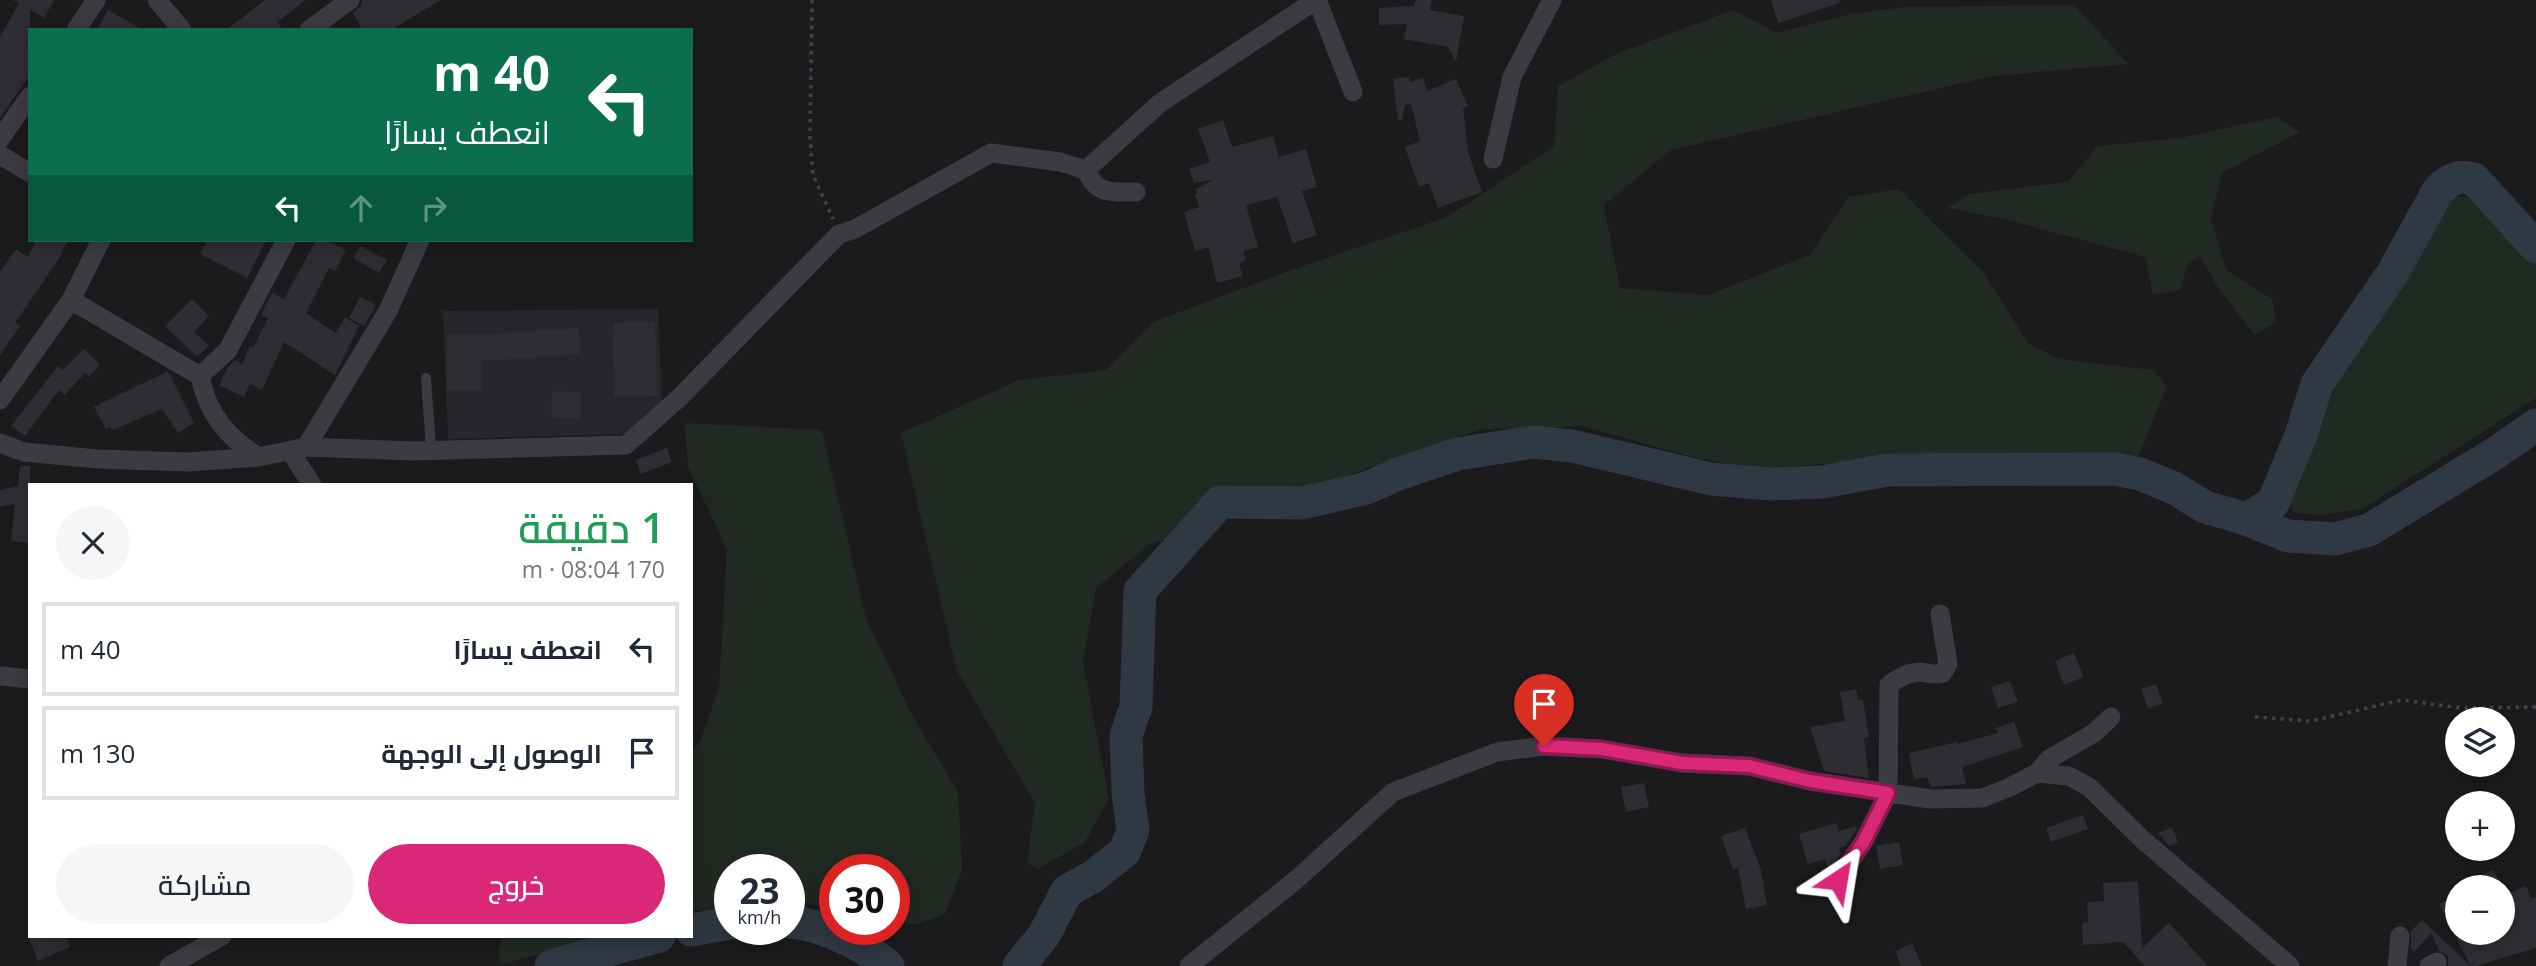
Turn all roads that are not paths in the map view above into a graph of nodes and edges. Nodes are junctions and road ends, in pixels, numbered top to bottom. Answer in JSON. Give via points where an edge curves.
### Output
{"nodes":[{"id":1,"x":96,"y":0,"type":"edge"},
{"id":2,"x":157,"y":0,"type":"edge"},
{"id":3,"x":350,"y":0,"type":"edge"},
{"id":4,"x":1316,"y":0,"type":"edge"},
{"id":5,"x":1552,"y":0,"type":"edge"},
{"id":6,"x":77,"y":28,"type":"edge"},
{"id":7,"x":179,"y":28,"type":"edge"},
{"id":8,"x":312,"y":28,"type":"edge"},
{"id":9,"x":1353,"y":92,"type":"dead end"},
{"id":10,"x":28,"y":99,"type":"edge"},
{"id":11,"x":0,"y":139,"type":"edge"},
{"id":12,"x":0,"y":155,"type":"edge"},
{"id":13,"x":1493,"y":159,"type":"dead end"},
{"id":14,"x":1086,"y":170,"type":"junction"},
{"id":15,"x":28,"y":172,"type":"edge"},
{"id":16,"x":1136,"y":192,"type":"dead end"},
{"id":17,"x":100,"y":242,"type":"edge"},
{"id":18,"x":285,"y":242,"type":"edge"},
{"id":19,"x":419,"y":242,"type":"edge"},
{"id":20,"x":71,"y":300,"type":"junction"},
{"id":21,"x":200,"y":376,"type":"junction"},
{"id":22,"x":426,"y":378,"type":"dead end"},
{"id":23,"x":0,"y":400,"type":"edge"},
{"id":24,"x":0,"y":443,"type":"edge"},
{"id":25,"x":298,"y":449,"type":"junction"},
{"id":26,"x":431,"y":450,"type":"junction"},
{"id":27,"x":259,"y":457,"type":"junction"},
{"id":28,"x":311,"y":483,"type":"edge"},
{"id":29,"x":1940,"y":614,"type":"dead end"},
{"id":30,"x":0,"y":676,"type":"edge"},
{"id":31,"x":28,"y":679,"type":"edge"},
{"id":32,"x":2111,"y":717,"type":"dead end"},
{"id":33,"x":2037,"y":773,"type":"junction"},
{"id":34,"x":1888,"y":793,"type":"junction"},
{"id":35,"x":1838,"y":880,"type":"dead end"},
{"id":36,"x":2400,"y":936,"type":"dead end"},
{"id":37,"x":218,"y":938,"type":"edge"},
{"id":38,"x":169,"y":966,"type":"edge"},
{"id":39,"x":1189,"y":966,"type":"edge"},
{"id":40,"x":2290,"y":966,"type":"edge"},
{"id":41,"x":2397,"y":966,"type":"edge"}],
"edges":[{"from":1,"to":6,"type":"street"},
{"from":2,"to":7,"type":"street"},
{"from":3,"to":8,"type":"street"},
{"from":4,"to":9,"type":"street"},
{"from":4,"to":14,"type":"street","via":[[1160,103]]},
{"from":5,"to":13,"type":"street","via":[[1512,77]]},
{"from":10,"to":11,"type":"street"},
{"from":12,"to":15,"type":"street"},
{"from":14,"to":16,"type":"street","via":[[1091,183],[1107,192]]},
{"from":14,"to":26,"type":"street","via":[[991,153],[839,234],[679,398],[626,445]]},
{"from":17,"to":20,"type":"street"},
{"from":18,"to":21,"type":"street","via":[[228,350]]},
{"from":19,"to":25,"type":"street","via":[[388,311]]},
{"from":20,"to":21,"type":"street"},
{"from":20,"to":23,"type":"street"},
{"from":21,"to":27,"type":"street","via":[[204,397],[219,421],[236,444]]},
{"from":22,"to":26,"type":"lane"},
{"from":24,"to":27,"type":"street","via":[[24,452],[97,459],[188,462]]},
{"from":25,"to":26,"type":"street"},
{"from":25,"to":27,"type":"street"},
{"from":25,"to":28,"type":"street"},
{"from":29,"to":34,"type":"street","via":[[1948,664],[1943,673],[1901,675],[1889,685]]},
{"from":30,"to":31,"type":"street"},
{"from":32,"to":33,"type":"street","via":[[2094,733],[2049,759]]},
{"from":33,"to":34,"type":"street","via":[[1982,798],[1930,799]]},
{"from":33,"to":40,"type":"street","via":[[2069,776],[2089,787],[2143,840]]},
{"from":34,"to":35,"type":"street"},
{"from":34,"to":39,"type":"street","via":[[1749,766],[1682,763],[1602,749],[1544,746],[1497,752],[1393,792],[1297,879]]},
{"from":36,"to":41,"type":"street"},
{"from":37,"to":38,"type":"street"}]}
